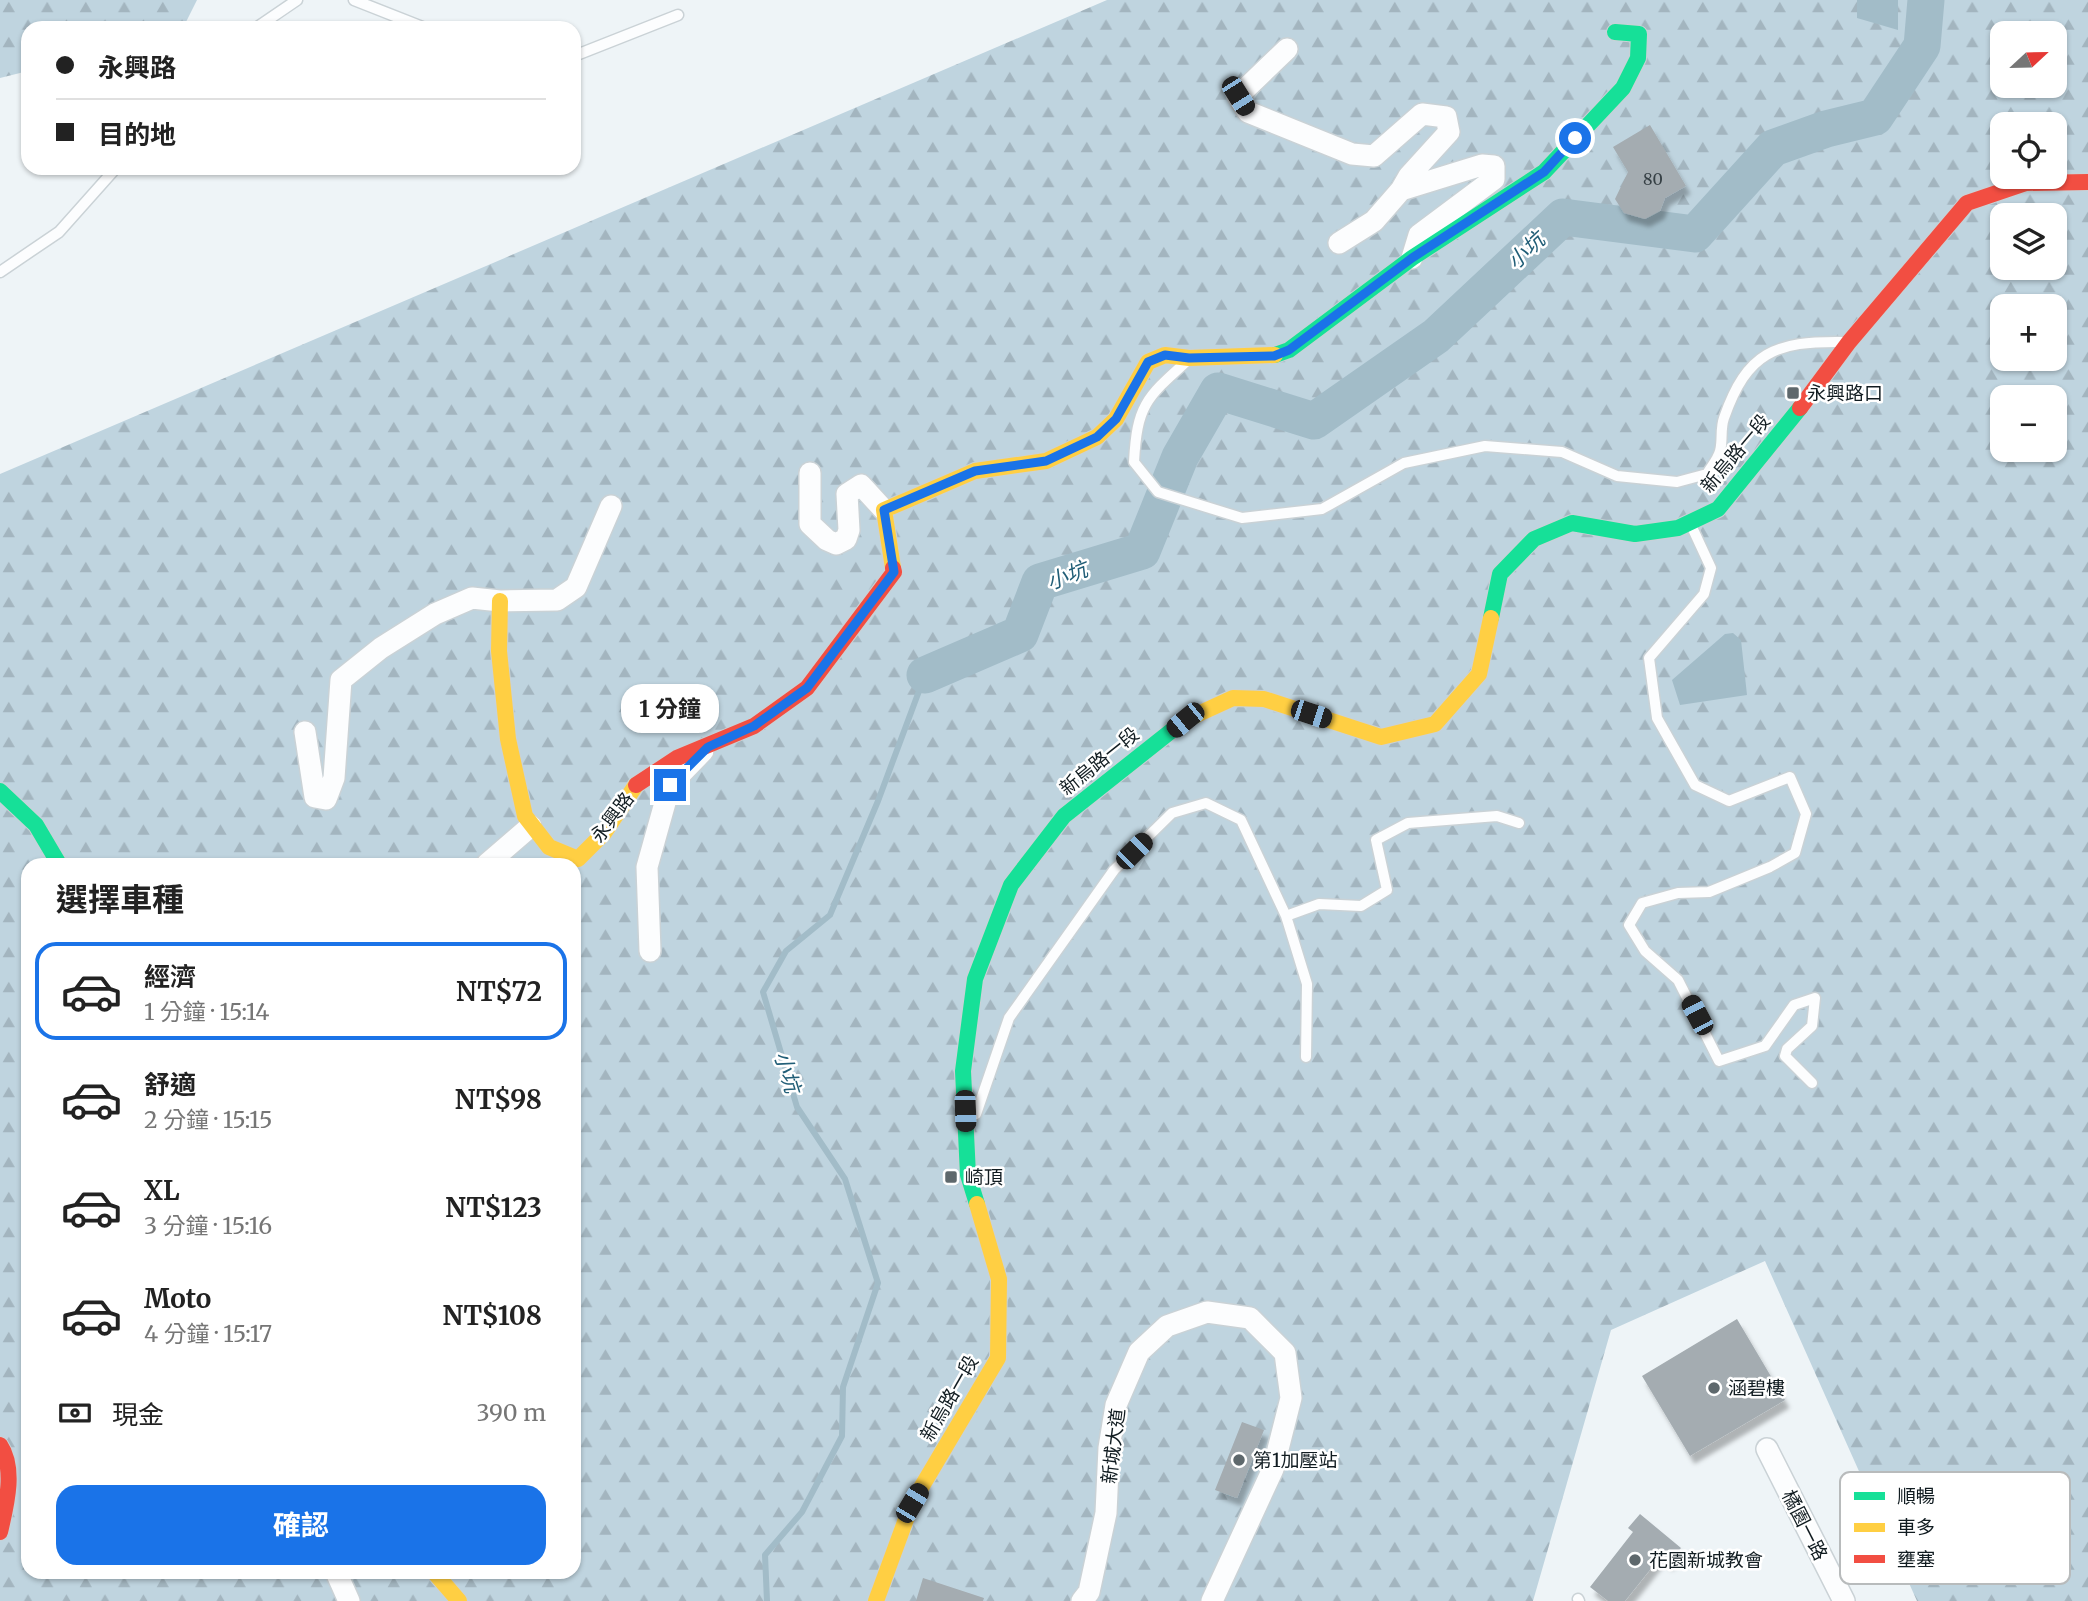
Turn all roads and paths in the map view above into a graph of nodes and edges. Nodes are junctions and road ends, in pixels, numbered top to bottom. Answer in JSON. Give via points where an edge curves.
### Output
{"nodes":[{"id":1,"x":297,"y":0,"type":"edge"},
{"id":2,"x":354,"y":0,"type":"edge"},
{"id":3,"x":678,"y":16,"type":"dead end"},
{"id":4,"x":266,"y":21,"type":"edge"},
{"id":5,"x":407,"y":21,"type":"edge"},
{"id":6,"x":1615,"y":32,"type":"dead end"},
{"id":7,"x":1287,"y":49,"type":"dead end"},
{"id":8,"x":581,"y":53,"type":"edge"},
{"id":9,"x":110,"y":175,"type":"edge"},
{"id":10,"x":2088,"y":182,"type":"edge"},
{"id":11,"x":1401,"y":190,"type":"junction"},
{"id":12,"x":1339,"y":243,"type":"dead end"},
{"id":13,"x":1412,"y":258,"type":"junction"},
{"id":14,"x":0,"y":272,"type":"edge"},
{"id":15,"x":1849,"y":342,"type":"junction"},
{"id":16,"x":1189,"y":358,"type":"junction"},
{"id":17,"x":810,"y":473,"type":"dead end"},
{"id":18,"x":611,"y":506,"type":"dead end"},
{"id":19,"x":884,"y":510,"type":"junction"},
{"id":20,"x":1690,"y":522,"type":"junction"},
{"id":21,"x":500,"y":601,"type":"junction"},
{"id":22,"x":305,"y":732,"type":"dead end"},
{"id":23,"x":708,"y":747,"type":"junction"},
{"id":24,"x":0,"y":791,"type":"edge"},
{"id":25,"x":1519,"y":823,"type":"dead end"},
{"id":26,"x":531,"y":826,"type":"junction"},
{"id":27,"x":55,"y":858,"type":"edge"},
{"id":28,"x":494,"y":858,"type":"edge"},
{"id":29,"x":576,"y":858,"type":"edge"},
{"id":30,"x":579,"y":858,"type":"edge"},
{"id":31,"x":1286,"y":916,"type":"junction"},
{"id":32,"x":650,"y":951,"type":"dead end"},
{"id":33,"x":1306,"y":1057,"type":"dead end"},
{"id":34,"x":1812,"y":1083,"type":"dead end"},
{"id":35,"x":966,"y":1132,"type":"junction"},
{"id":36,"x":0,"y":1445,"type":"edge"},
{"id":37,"x":1768,"y":1449,"type":"dead end"},
{"id":38,"x":0,"y":1532,"type":"edge"},
{"id":39,"x":339,"y":1579,"type":"edge"},
{"id":40,"x":440,"y":1579,"type":"edge"},
{"id":41,"x":349,"y":1601,"type":"edge"},
{"id":42,"x":459,"y":1601,"type":"edge"},
{"id":43,"x":876,"y":1601,"type":"edge"},
{"id":44,"x":1083,"y":1601,"type":"edge"},
{"id":45,"x":1212,"y":1601,"type":"edge"},
{"id":46,"x":1844,"y":1601,"type":"edge"}],
"edges":[{"from":1,"to":4,"type":"lane"},
{"from":2,"to":5,"type":"lane"},
{"from":3,"to":8,"type":"lane"},
{"from":6,"to":13,"type":"main road","via":[[1639,34],[1638,58],[1623,88],[1544,172]]},
{"from":7,"to":11,"type":"street","via":[[1238,96],[1248,112],[1352,154],[1374,156],[1422,114],[1446,117],[1449,132]]},
{"from":9,"to":14,"type":"lane","via":[[59,232]]},
{"from":10,"to":15,"type":"main road","name":"新烏路一段","via":[[2026,183],[1967,203]]},
{"from":11,"to":12,"type":"street","via":[[1374,221]]},
{"from":11,"to":13,"type":"street","via":[[1482,165],[1494,166],[1494,179],[1419,234]]},
{"from":13,"to":16,"type":"main road","via":[[1289,350],[1274,356]]},
{"from":15,"to":16,"type":"lane","via":[[1811,341],[1773,349],[1741,376],[1723,422],[1720,451],[1707,474],[1677,482],[1617,476],[1562,452],[1485,446],[1404,463],[1322,509],[1242,518],[1157,492],[1134,461],[1136,430],[1149,396]]},
{"from":15,"to":20,"type":"main road","name":"新烏路一段","via":[[1718,509]]},
{"from":16,"to":19,"type":"main road","via":[[1165,355],[1148,362],[1116,419],[1097,437],[1046,461],[975,471]]},
{"from":17,"to":19,"type":"street","via":[[810,524],[827,540],[836,544],[846,539],[847,494],[861,485]]},
{"from":18,"to":21,"type":"street","via":[[576,587],[557,600]]},
{"from":19,"to":23,"type":"main road","name":"永興路","via":[[894,572],[865,613],[807,688],[754,726]]},
{"from":20,"to":34,"type":"lane","via":[[1712,568],[1704,594],[1649,658],[1657,718],[1695,785],[1729,801],[1790,777],[1806,814],[1795,853],[1709,892],[1678,893],[1642,902],[1629,925],[1644,951],[1678,980],[1719,1061],[1765,1046],[1794,1005],[1815,998],[1812,1026],[1787,1049],[1786,1056]]},
{"from":20,"to":35,"type":"main road","name":"新烏路一段","via":[[1635,534],[1572,523],[1534,539],[1500,574],[1479,674],[1435,724],[1381,737],[1264,699],[1233,698],[1185,720],[1064,816],[1011,885],[975,979],[963,1070]]},
{"from":21,"to":22,"type":"street","via":[[471,598],[435,614],[341,680],[334,778],[326,799],[315,797]]},
{"from":21,"to":26,"type":"main road","name":"永興路","via":[[499,650],[508,739]]},
{"from":23,"to":30,"type":"main road","name":"永興路","via":[[677,758],[638,781],[604,833]]},
{"from":23,"to":32,"type":"street","via":[[670,785],[666,796],[647,867]]},
{"from":24,"to":27,"type":"main road","via":[[36,825]]},
{"from":25,"to":31,"type":"lane","via":[[1497,816],[1408,823],[1376,840],[1387,890],[1361,906],[1319,904]]},
{"from":26,"to":28,"type":"street"},
{"from":26,"to":29,"type":"main road","name":"永興路","via":[[549,847]]},
{"from":31,"to":33,"type":"lane","via":[[1307,984]]},
{"from":31,"to":35,"type":"lane","via":[[1241,820],[1206,803],[1172,813],[1114,870],[1009,1018]]},
{"from":35,"to":43,"type":"main road","name":"新烏路一段","via":[[968,1175],[999,1279],[998,1358],[912,1503]]},
{"from":36,"to":38,"type":"main road","via":[[9,1493]]},
{"from":37,"to":46,"type":"street","name":"橘園一路"},
{"from":39,"to":41,"type":"street"},
{"from":40,"to":42,"type":"main road"},
{"from":44,"to":45,"type":"street","name":"新城大道","via":[[1089,1592],[1106,1513],[1116,1405],[1139,1352],[1167,1326],[1207,1312],[1250,1318],[1285,1353],[1291,1398],[1273,1469]]}]}
